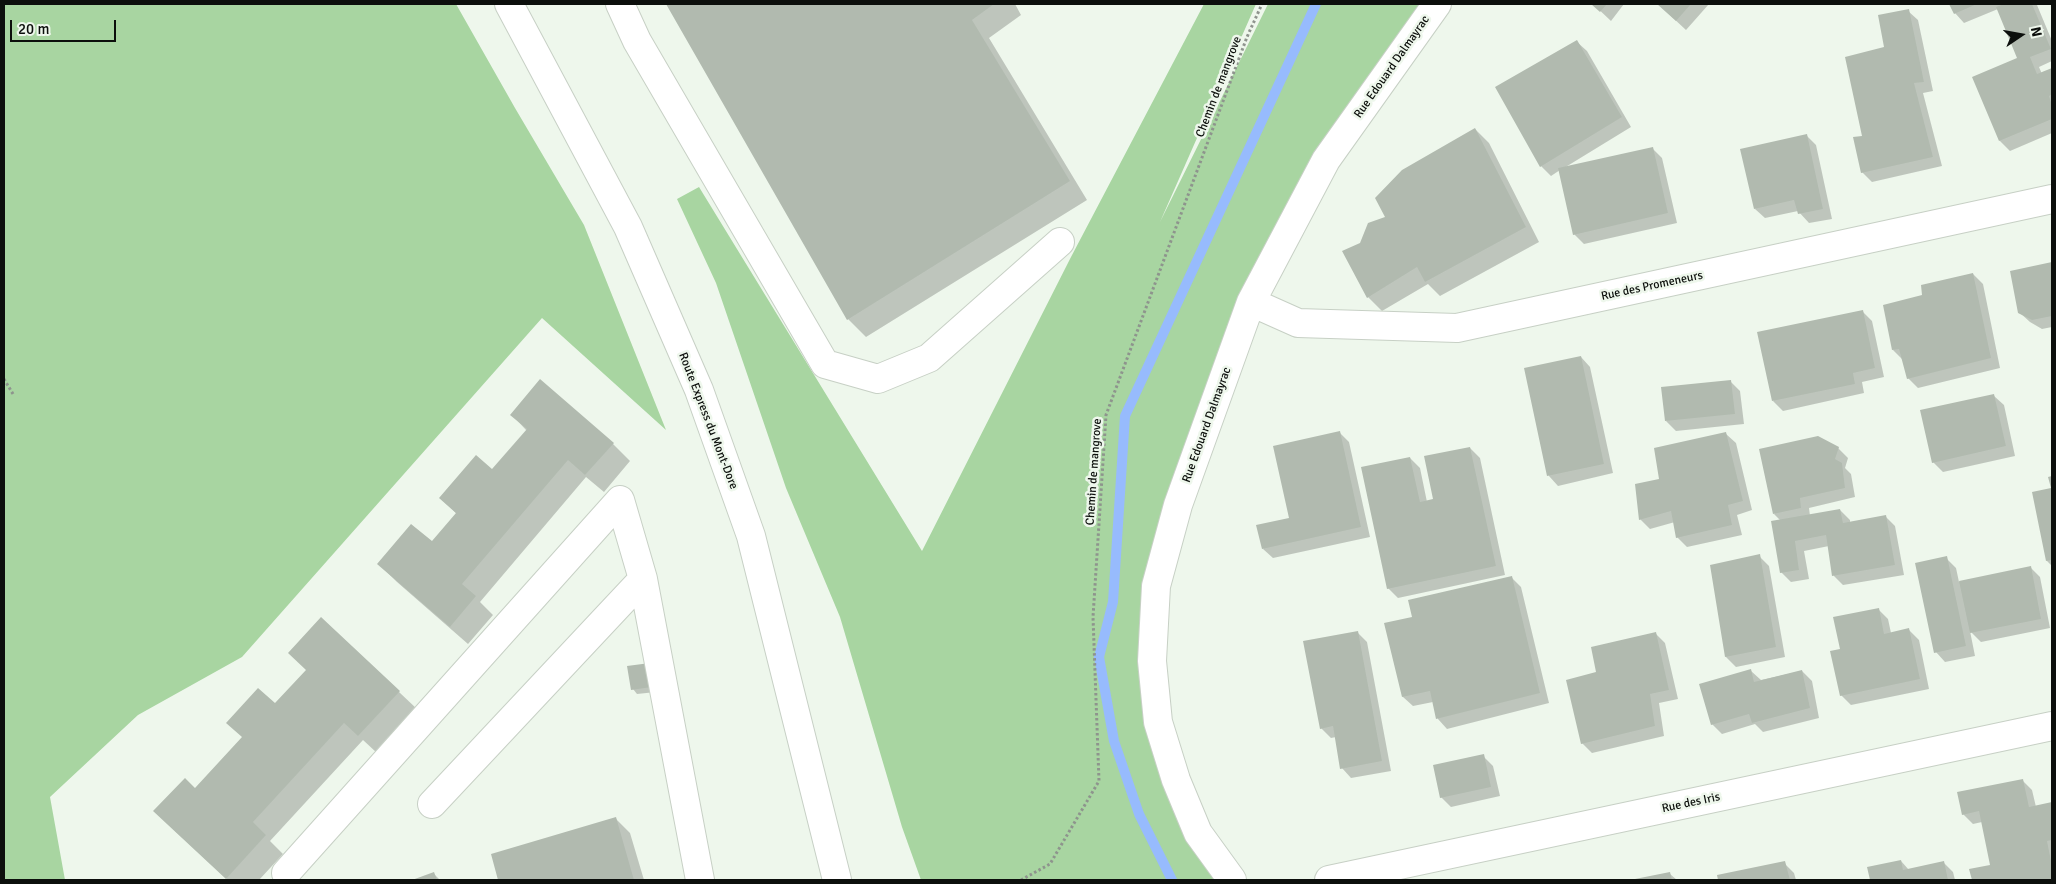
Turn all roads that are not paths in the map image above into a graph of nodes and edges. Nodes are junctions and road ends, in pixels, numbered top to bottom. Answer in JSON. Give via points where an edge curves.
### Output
{"nodes":[{"id":1,"x":510,"y":4,"type":"edge"},
{"id":2,"x":620,"y":4,"type":"edge"},
{"id":3,"x":1437,"y":4,"type":"edge"},
{"id":4,"x":2052,"y":200,"type":"edge"},
{"id":5,"x":1060,"y":242,"type":"dead end"},
{"id":6,"x":1251,"y":302,"type":"junction"},
{"id":7,"x":642,"y":579,"type":"junction"},
{"id":8,"x":2052,"y":726,"type":"edge"},
{"id":9,"x":432,"y":804,"type":"dead end"},
{"id":10,"x":286,"y":873,"type":"dead end"},
{"id":11,"x":835,"y":873,"type":"edge"},
{"id":12,"x":700,"y":880,"type":"edge"},
{"id":13,"x":1232,"y":880,"type":"edge"},
{"id":14,"x":1330,"y":880,"type":"edge"}],
"edges":[{"from":1,"to":11,"type":"street","name":"Route Express du Mont-Dore","via":[[628,227],[699,390],[751,536]]},
{"from":2,"to":5,"type":"street","via":[[637,41],[825,364],[878,379],[929,358]]},
{"from":3,"to":6,"type":"street","name":"Rue Edouard Dalmayrac","via":[[1326,160]]},
{"from":4,"to":6,"type":"street","name":"Rue des Promeneurs","via":[[1457,328],[1298,323]]},
{"from":6,"to":13,"type":"street","name":"Rue Edouard Dalmayrac","via":[[1178,505],[1158,577],[1152,661],[1158,722],[1176,780],[1198,833]]},
{"from":7,"to":9,"type":"street"},
{"from":7,"to":10,"type":"street","via":[[620,500]]},
{"from":7,"to":12,"type":"street"},
{"from":8,"to":14,"type":"street","name":"Rue des Iris"}]}
